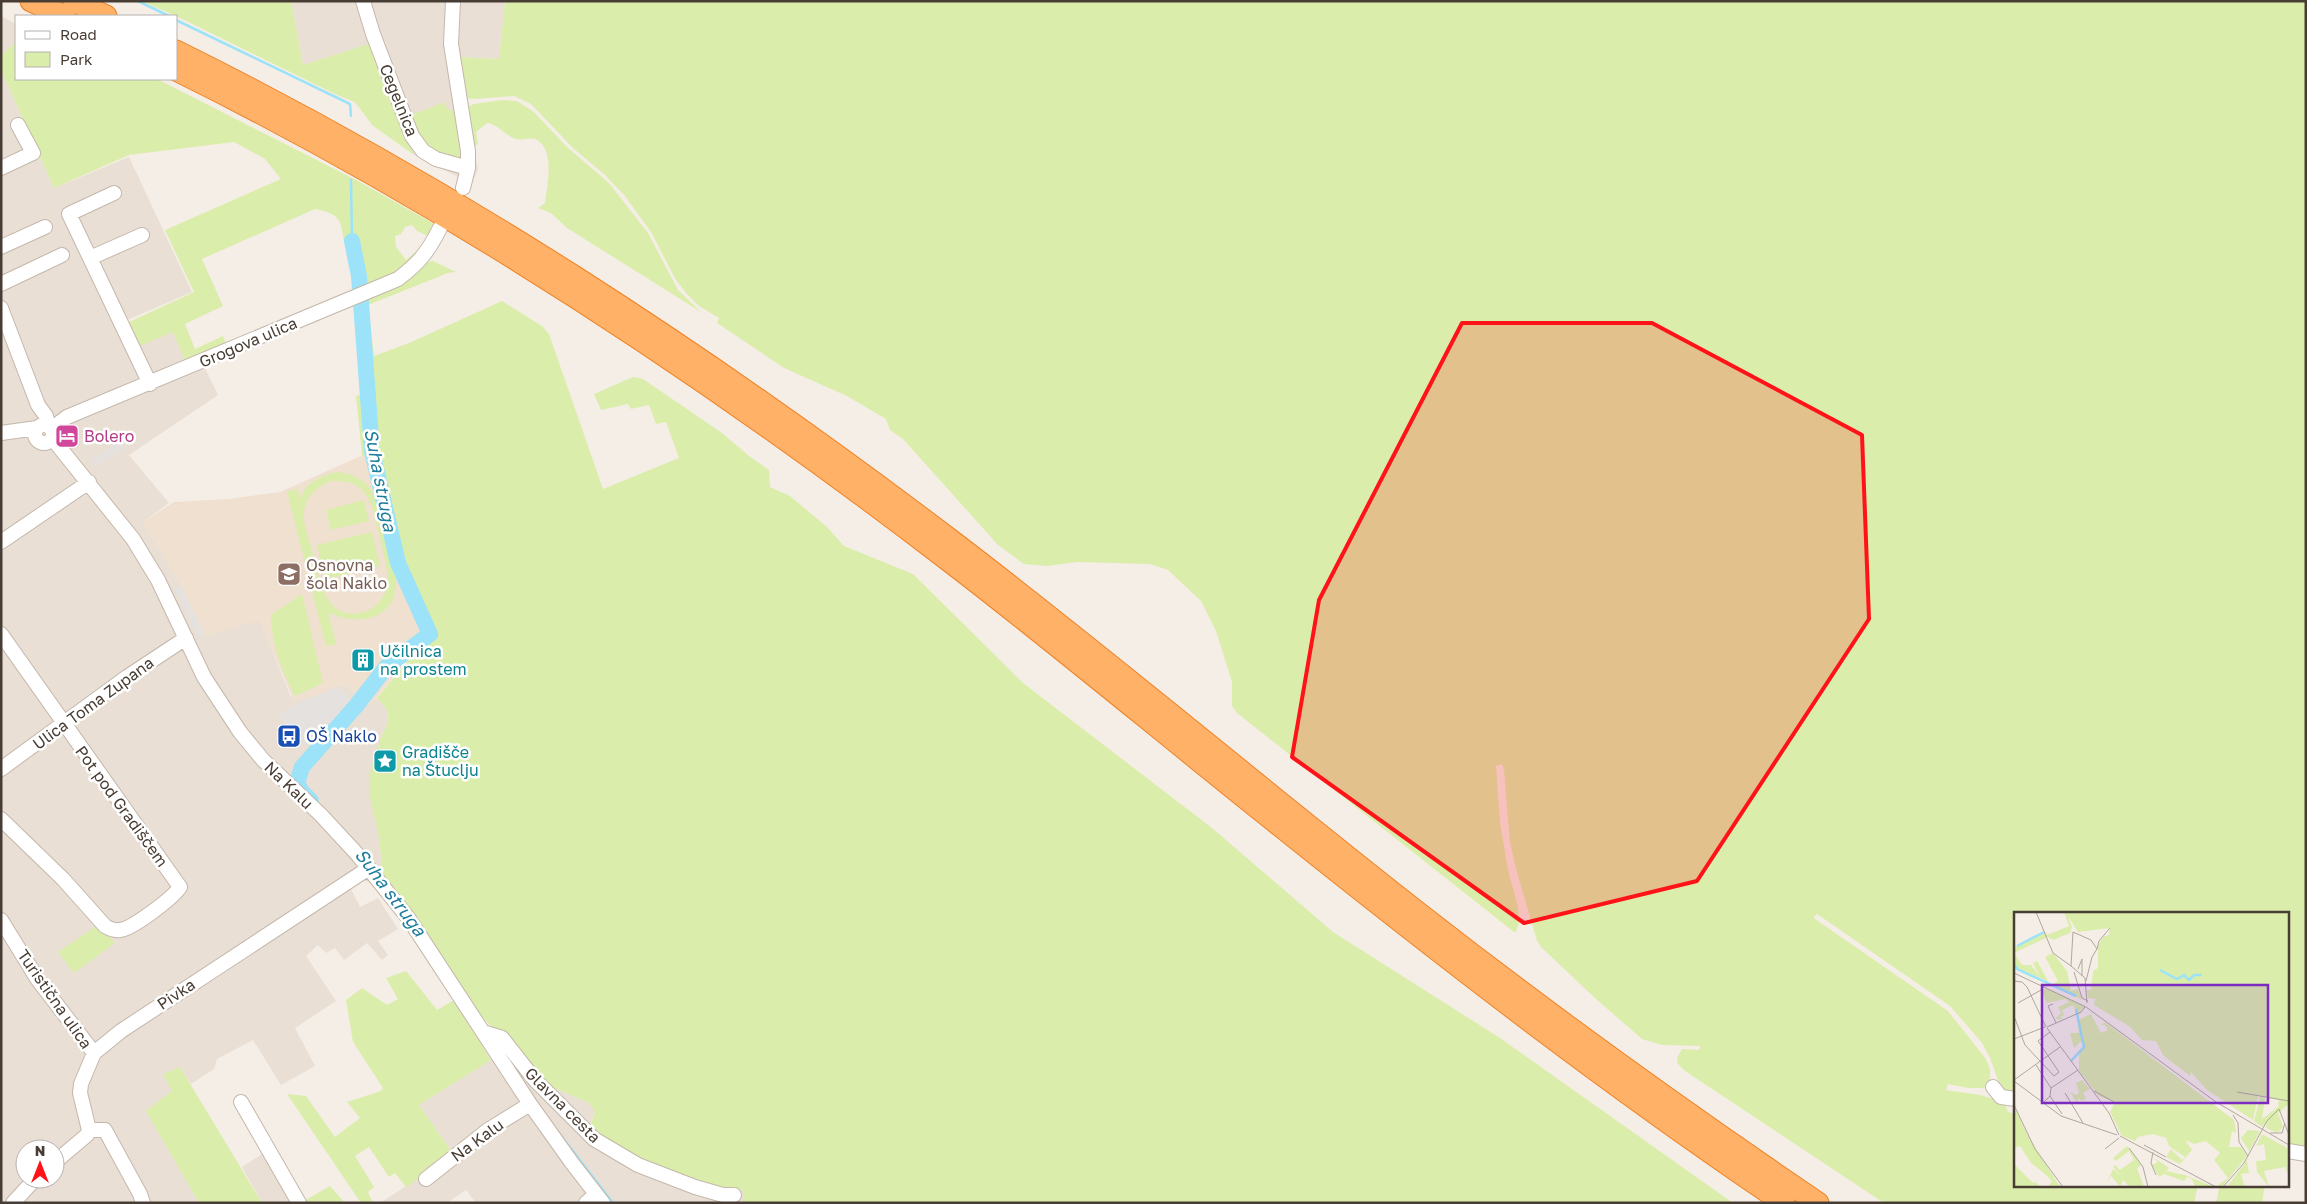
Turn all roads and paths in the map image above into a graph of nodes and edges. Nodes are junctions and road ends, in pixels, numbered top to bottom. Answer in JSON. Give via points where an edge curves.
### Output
{"nodes":[{"id":1,"x":31,"y":1,"type":"edge"},
{"id":2,"x":74,"y":1,"type":"edge"},
{"id":3,"x":363,"y":1,"type":"edge"},
{"id":4,"x":453,"y":1,"type":"edge"},
{"id":5,"x":63,"y":15,"type":"edge"},
{"id":6,"x":104,"y":15,"type":"edge"},
{"id":7,"x":178,"y":52,"type":"edge"},
{"id":8,"x":178,"y":71,"type":"edge"},
{"id":9,"x":18,"y":125,"type":"dead end"},
{"id":10,"x":1,"y":168,"type":"edge"},
{"id":11,"x":468,"y":168,"type":"junction"},
{"id":12,"x":463,"y":188,"type":"dead end"},
{"id":13,"x":114,"y":193,"type":"dead end"},
{"id":14,"x":45,"y":227,"type":"dead end"},
{"id":15,"x":440,"y":228,"type":"dead end"},
{"id":16,"x":142,"y":235,"type":"dead end"},
{"id":17,"x":1,"y":247,"type":"edge"},
{"id":18,"x":62,"y":254,"type":"dead end"},
{"id":19,"x":90,"y":258,"type":"junction"},
{"id":20,"x":1,"y":284,"type":"edge"},
{"id":21,"x":1,"y":308,"type":"edge"},
{"id":22,"x":150,"y":384,"type":"junction"},
{"id":23,"x":8,"y":433,"type":"edge"},
{"id":24,"x":44,"y":433,"type":"junction"},
{"id":25,"x":88,"y":482,"type":"junction"},
{"id":26,"x":1,"y":542,"type":"edge"},
{"id":27,"x":1,"y":634,"type":"edge"},
{"id":28,"x":186,"y":638,"type":"junction"},
{"id":29,"x":63,"y":725,"type":"junction"},
{"id":30,"x":1,"y":770,"type":"edge"},
{"id":31,"x":1,"y":818,"type":"edge"},
{"id":32,"x":345,"y":842,"type":"junction"},
{"id":33,"x":369,"y":868,"type":"junction"},
{"id":34,"x":351,"y":878,"type":"junction"},
{"id":35,"x":1,"y":920,"type":"edge"},
{"id":36,"x":486,"y":1034,"type":"junction"},
{"id":37,"x":94,"y":1053,"type":"junction"},
{"id":38,"x":1993,"y":1087,"type":"dead end"},
{"id":39,"x":2014,"y":1099,"type":"edge"},
{"id":40,"x":241,"y":1102,"type":"dead end"},
{"id":41,"x":530,"y":1104,"type":"junction"},
{"id":42,"x":89,"y":1130,"type":"junction"},
{"id":43,"x":2290,"y":1151,"type":"edge"},
{"id":44,"x":65,"y":1154,"type":"edge"},
{"id":45,"x":2306,"y":1154,"type":"edge"},
{"id":46,"x":426,"y":1179,"type":"dead end"},
{"id":47,"x":26,"y":1189,"type":"edge"},
{"id":48,"x":734,"y":1195,"type":"dead end"},
{"id":49,"x":595,"y":1200,"type":"edge"},
{"id":50,"x":13,"y":1203,"type":"edge"},
{"id":51,"x":142,"y":1203,"type":"edge"},
{"id":52,"x":299,"y":1203,"type":"edge"},
{"id":53,"x":1784,"y":1203,"type":"edge"},
{"id":54,"x":1818,"y":1203,"type":"edge"}],
"edges":[{"from":1,"to":5,"type":"highway"},
{"from":2,"to":6,"type":"highway"},
{"from":3,"to":11,"type":"street","name":"Cegelnica","via":[[412,136],[423,151],[436,159]]},
{"from":4,"to":11,"type":"street","via":[[451,44],[467,138]]},
{"from":7,"to":54,"type":"highway","via":[[341,136],[468,209],[682,346],[952,541],[1541,1007],[1718,1136]]},
{"from":8,"to":53,"type":"highway","via":[[335,153],[454,222],[675,362],[945,557],[1320,858],[1511,1006]]},
{"from":9,"to":10,"type":"street","via":[[33,153]]},
{"from":11,"to":12,"type":"street"},
{"from":13,"to":19,"type":"street","via":[[69,214]]},
{"from":14,"to":17,"type":"street"},
{"from":15,"to":22,"type":"street","name":"Grogova ulica","via":[[418,264],[398,279]]},
{"from":16,"to":19,"type":"street"},
{"from":18,"to":20,"type":"street"},
{"from":19,"to":22,"type":"street"},
{"from":21,"to":24,"type":"street","name":"Na Kalu","via":[[38,405],[46,416]]},
{"from":22,"to":24,"type":"street","name":"Grogova ulica","via":[[67,417]]},
{"from":23,"to":24,"type":"street"},
{"from":24,"to":25,"type":"street","name":"Na Kalu"},
{"from":25,"to":26,"type":"street"},
{"from":25,"to":28,"type":"street","name":"Na Kalu","via":[[134,541],[158,580]]},
{"from":27,"to":29,"type":"street"},
{"from":28,"to":29,"type":"street","name":"Ulica Toma Zupana"},
{"from":28,"to":32,"type":"street","name":"Na Kalu","via":[[204,677],[240,732],[263,760]]},
{"from":29,"to":30,"type":"street","name":"Ulica Toma Zupana"},
{"from":29,"to":31,"type":"street","name":"Pot pod Gradiščem","via":[[180,888],[148,914],[122,930],[113,930],[105,926]]},
{"from":32,"to":33,"type":"street","name":"Na Kalu"},
{"from":32,"to":34,"type":"street","via":[[353,855]]},
{"from":33,"to":34,"type":"street","name":"Pivka"},
{"from":33,"to":36,"type":"street","name":"Na Kalu","via":[[409,919]]},
{"from":34,"to":37,"type":"street","name":"Pivka","via":[[121,1031]]},
{"from":35,"to":37,"type":"street","name":"Turistična ulica","via":[[38,980]]},
{"from":36,"to":41,"type":"street","name":"Na Kalu"},
{"from":36,"to":48,"type":"street","name":"Glavna cesta","via":[[502,1038],[535,1080],[594,1140],[638,1165],[695,1186]]},
{"from":37,"to":42,"type":"street","via":[[80,1092]]},
{"from":38,"to":39,"type":"street","via":[[2001,1097]]},
{"from":40,"to":52,"type":"street"},
{"from":41,"to":46,"type":"street","name":"Na Kalu","via":[[488,1130]]},
{"from":41,"to":49,"type":"street","name":"Na Kalu"},
{"from":42,"to":44,"type":"street"},
{"from":42,"to":51,"type":"street","via":[[106,1130]]},
{"from":43,"to":45,"type":"street"},
{"from":47,"to":50,"type":"street"}]}
